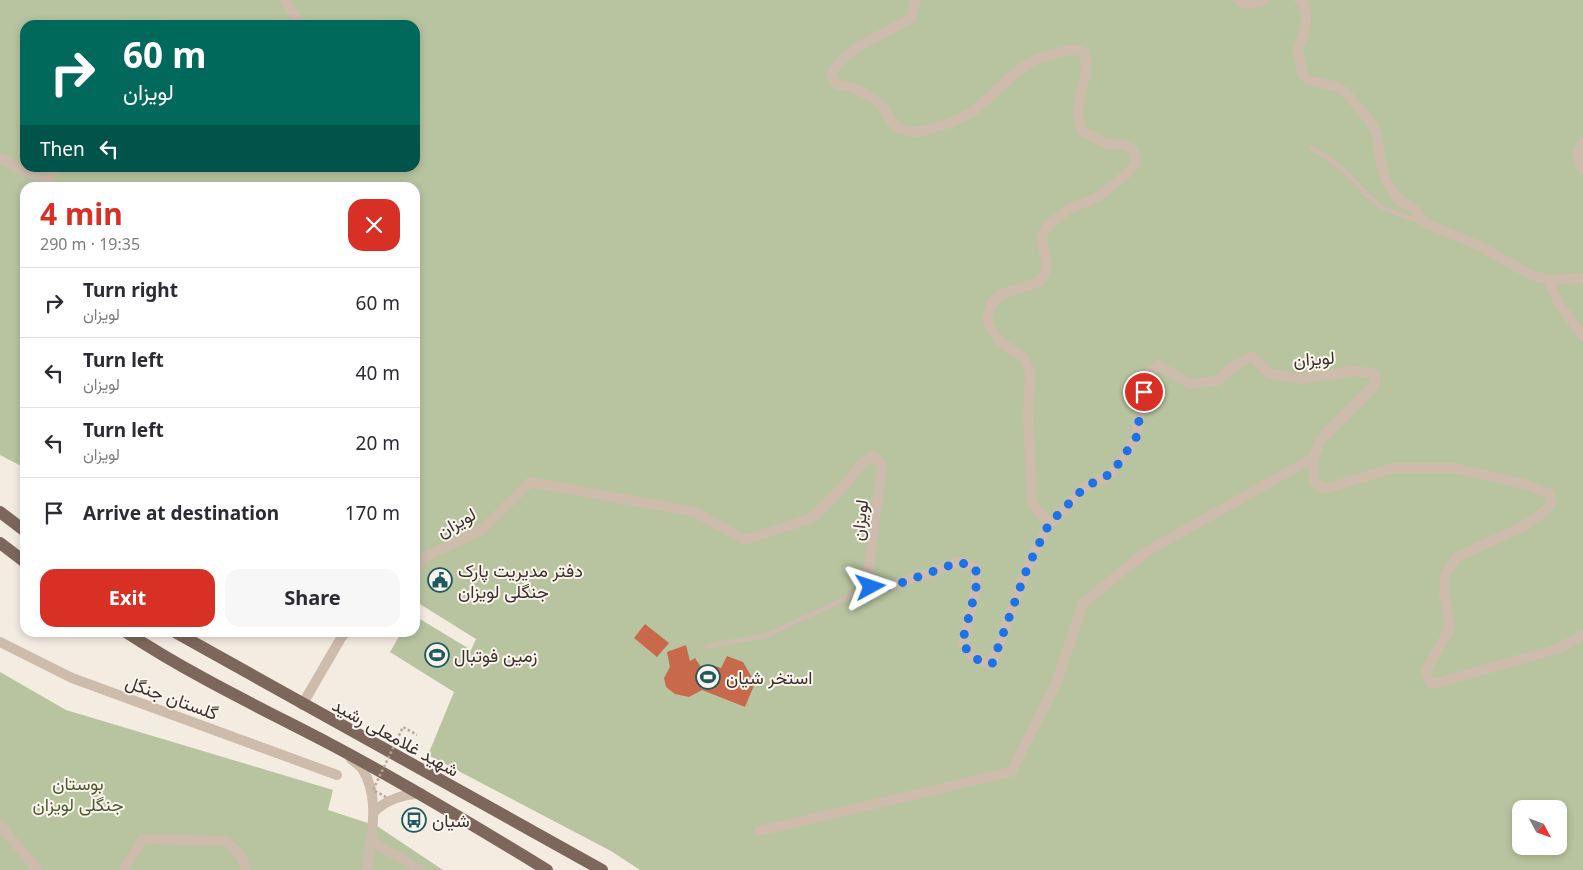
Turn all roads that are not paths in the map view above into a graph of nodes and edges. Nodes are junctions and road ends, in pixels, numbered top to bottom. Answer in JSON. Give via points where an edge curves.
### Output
{"nodes":[{"id":1,"x":284,"y":0,"type":"edge"},
{"id":2,"x":916,"y":0,"type":"edge"},
{"id":3,"x":1238,"y":0,"type":"edge"},
{"id":4,"x":1264,"y":0,"type":"edge"},
{"id":5,"x":1299,"y":0,"type":"edge"},
{"id":6,"x":298,"y":20,"type":"edge"},
{"id":7,"x":1583,"y":142,"type":"edge"},
{"id":8,"x":1312,"y":148,"type":"dead end"},
{"id":9,"x":0,"y":158,"type":"edge"},
{"id":10,"x":20,"y":169,"type":"edge"},
{"id":11,"x":1583,"y":170,"type":"edge"},
{"id":12,"x":26,"y":172,"type":"edge"},
{"id":13,"x":55,"y":172,"type":"edge"},
{"id":14,"x":44,"y":182,"type":"edge"},
{"id":15,"x":47,"y":182,"type":"edge"},
{"id":16,"x":1427,"y":224,"type":"junction"},
{"id":17,"x":1583,"y":278,"type":"edge"},
{"id":18,"x":1548,"y":280,"type":"junction"},
{"id":19,"x":1583,"y":336,"type":"edge"},
{"id":20,"x":1313,"y":458,"type":"junction"},
{"id":21,"x":0,"y":512,"type":"edge"},
{"id":22,"x":1049,"y":524,"type":"junction"},
{"id":23,"x":20,"y":527,"type":"edge"},
{"id":24,"x":0,"y":543,"type":"edge"},
{"id":25,"x":433,"y":554,"type":"junction"},
{"id":26,"x":420,"y":557,"type":"edge"},
{"id":27,"x":20,"y":558,"type":"edge"},
{"id":28,"x":420,"y":563,"type":"edge"},
{"id":29,"x":871,"y":587,"type":"junction"},
{"id":30,"x":1583,"y":635,"type":"edge"},
{"id":31,"x":134,"y":637,"type":"edge"},
{"id":32,"x":183,"y":637,"type":"edge"},
{"id":33,"x":342,"y":637,"type":"edge"},
{"id":34,"x":0,"y":642,"type":"edge"},
{"id":35,"x":707,"y":646,"type":"dead end"},
{"id":36,"x":302,"y":705,"type":"junction"},
{"id":37,"x":343,"y":751,"type":"junction"},
{"id":38,"x":337,"y":775,"type":"dead end"},
{"id":39,"x":421,"y":794,"type":"junction"},
{"id":40,"x":374,"y":812,"type":"junction"},
{"id":41,"x":0,"y":825,"type":"edge"},
{"id":42,"x":759,"y":832,"type":"dead end"},
{"id":43,"x":371,"y":841,"type":"junction"},
{"id":44,"x":36,"y":870,"type":"edge"},
{"id":45,"x":124,"y":870,"type":"edge"},
{"id":46,"x":245,"y":870,"type":"edge"},
{"id":47,"x":367,"y":870,"type":"edge"},
{"id":48,"x":421,"y":870,"type":"edge"},
{"id":49,"x":547,"y":870,"type":"edge"},
{"id":50,"x":602,"y":870,"type":"edge"}],
"edges":[{"from":1,"to":6,"type":"street"},
{"from":2,"to":22,"type":"street","via":[[911,18],[852,50],[836,65],[831,75],[838,85],[852,87],[875,99],[882,105],[890,122],[898,128],[920,132],[972,112],[1020,69],[1038,59],[1057,52],[1077,50],[1084,53],[1087,69],[1077,103],[1082,131],[1107,144],[1132,148],[1135,156],[1131,170],[1098,197],[1069,209],[1047,226],[1042,238],[1047,266],[1044,275],[1039,282],[1002,294],[992,303],[987,318],[1001,343],[1023,357],[1030,372],[1028,417],[1032,502]]},
{"from":3,"to":4,"type":"street","via":[[1249,4]]},
{"from":5,"to":16,"type":"street","via":[[1306,12],[1298,50],[1302,73],[1308,80],[1337,87],[1352,99],[1370,121],[1387,183],[1399,200],[1414,209]]},
{"from":7,"to":11,"type":"street","via":[[1577,154]]},
{"from":8,"to":16,"type":"lane","via":[[1348,174],[1382,208]]},
{"from":9,"to":10,"type":"street"},
{"from":12,"to":14,"type":"street"},
{"from":13,"to":15,"type":"street"},
{"from":16,"to":18,"type":"street"},
{"from":17,"to":18,"type":"street"},
{"from":18,"to":19,"type":"street","via":[[1559,304]]},
{"from":20,"to":22,"type":"street","name":"لویزان","via":[[1320,440],[1375,384],[1375,374],[1354,371],[1301,379],[1270,373],[1252,356],[1217,381],[1190,384],[1158,365],[1146,377],[1136,438],[1117,466],[1112,473],[1085,487]]},
{"from":20,"to":30,"type":"street","via":[[1314,482],[1325,489],[1393,468],[1453,468],[1524,484],[1550,494],[1551,504],[1539,516],[1457,557],[1445,575],[1444,595],[1450,628],[1426,671],[1430,683],[1557,649]]},
{"from":20,"to":42,"type":"street","via":[[1146,552],[1083,603],[1057,680],[1012,772]]},
{"from":21,"to":23,"type":"main road"},
{"from":22,"to":29,"type":"street","name":"لویزان","via":[[1028,566],[992,664],[973,658],[962,643],[976,589],[976,568],[959,562],[890,587]]},
{"from":24,"to":27,"type":"main road"},
{"from":25,"to":26,"type":"street"},
{"from":25,"to":28,"type":"street","name":"لویزان"},
{"from":25,"to":29,"type":"street","name":"لویزان","via":[[482,530],[530,482],[695,512],[745,540],[812,518],[864,462],[874,456],[882,465],[868,574]]},
{"from":29,"to":35,"type":"lane","via":[[765,636]]},
{"from":31,"to":37,"type":"main road","via":[[213,684]]},
{"from":32,"to":36,"type":"main road","name":"شهید غلامعلی رشید"},
{"from":33,"to":36,"type":"street"},
{"from":34,"to":38,"type":"street","name":"گلستان جنگل","via":[[72,678]]},
{"from":36,"to":50,"type":"main road","name":"شهید غلامعلی رشید"},
{"from":37,"to":39,"type":"main road"},
{"from":37,"to":40,"type":"street","via":[[363,770]]},
{"from":39,"to":40,"type":"street","via":[[393,799]]},
{"from":39,"to":49,"type":"main road"},
{"from":40,"to":43,"type":"street"},
{"from":41,"to":44,"type":"street"},
{"from":43,"to":47,"type":"street"},
{"from":43,"to":48,"type":"street"},
{"from":45,"to":46,"type":"street","via":[[143,839],[227,841],[243,859]]}]}
